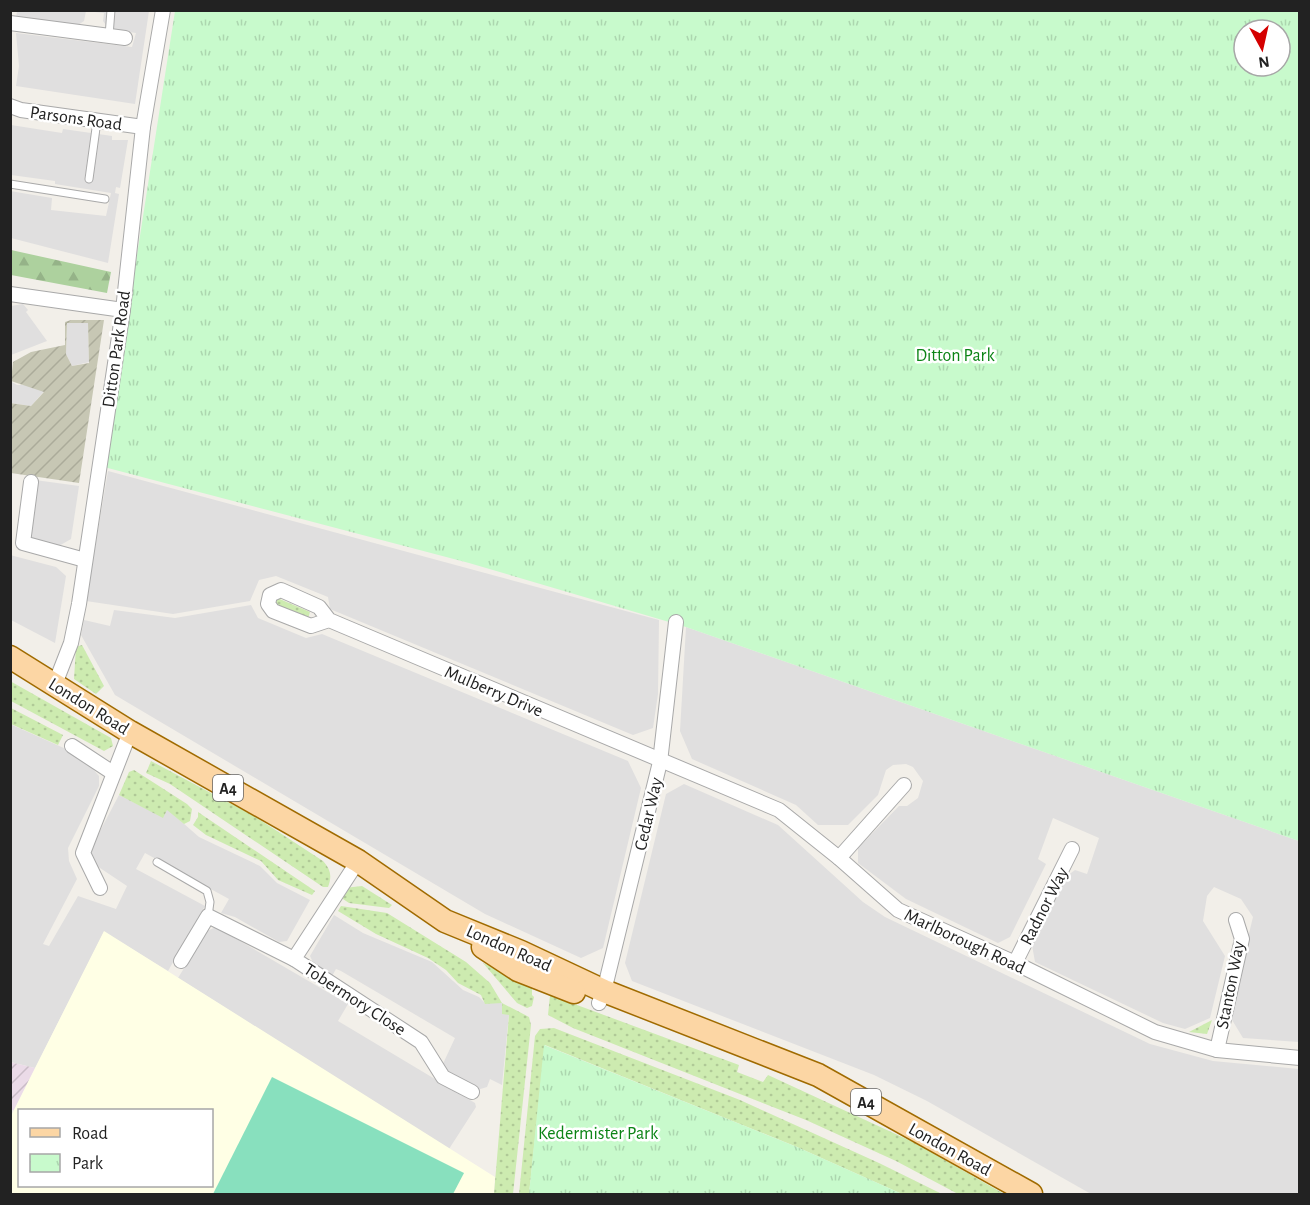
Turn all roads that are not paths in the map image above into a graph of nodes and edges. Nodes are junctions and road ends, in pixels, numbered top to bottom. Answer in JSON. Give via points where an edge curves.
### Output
{"nodes":[{"id":1,"x":111,"y":10,"type":"edge"},
{"id":2,"x":163,"y":10,"type":"edge"},
{"id":3,"x":10,"y":23,"type":"edge"},
{"id":4,"x":109,"y":36,"type":"junction"},
{"id":5,"x":125,"y":38,"type":"dead end"},
{"id":6,"x":11,"y":106,"type":"edge"},
{"id":7,"x":97,"y":121,"type":"junction"},
{"id":8,"x":143,"y":127,"type":"junction"},
{"id":9,"x":89,"y":179,"type":"dead end"},
{"id":10,"x":10,"y":184,"type":"edge"},
{"id":11,"x":105,"y":200,"type":"dead end"},
{"id":12,"x":10,"y":294,"type":"edge"},
{"id":13,"x":123,"y":310,"type":"junction"},
{"id":14,"x":31,"y":482,"type":"dead end"},
{"id":15,"x":85,"y":560,"type":"junction"},
{"id":16,"x":329,"y":620,"type":"dead end"},
{"id":17,"x":676,"y":622,"type":"dead end"},
{"id":18,"x":10,"y":657,"type":"edge"},
{"id":19,"x":55,"y":684,"type":"junction"},
{"id":20,"x":130,"y":732,"type":"junction"},
{"id":21,"x":72,"y":746,"type":"dead end"},
{"id":22,"x":660,"y":762,"type":"junction"},
{"id":23,"x":113,"y":772,"type":"junction"},
{"id":24,"x":904,"y":785,"type":"dead end"},
{"id":25,"x":1072,"y":849,"type":"dead end"},
{"id":26,"x":839,"y":858,"type":"junction"},
{"id":27,"x":358,"y":861,"type":"junction"},
{"id":28,"x":158,"y":862,"type":"dead end"},
{"id":29,"x":100,"y":888,"type":"dead end"},
{"id":30,"x":208,"y":916,"type":"junction"},
{"id":31,"x":1236,"y":920,"type":"dead end"},
{"id":32,"x":294,"y":959,"type":"junction"},
{"id":33,"x":181,"y":961,"type":"dead end"},
{"id":34,"x":1015,"y":963,"type":"junction"},
{"id":35,"x":602,"y":997,"type":"junction"},
{"id":36,"x":1217,"y":1050,"type":"junction"},
{"id":37,"x":1299,"y":1058,"type":"edge"},
{"id":38,"x":472,"y":1092,"type":"dead end"},
{"id":39,"x":1030,"y":1194,"type":"edge"}],
"edges":[{"from":1,"to":4,"type":"lane"},
{"from":2,"to":8,"type":"street","name":"Ditton Park Road"},
{"from":3,"to":4,"type":"street"},
{"from":4,"to":5,"type":"street"},
{"from":6,"to":7,"type":"street","name":"Parsons Road"},
{"from":7,"to":8,"type":"street","name":"Parsons Road"},
{"from":7,"to":9,"type":"lane"},
{"from":8,"to":13,"type":"street","name":"Ditton Park Road"},
{"from":10,"to":11,"type":"lane"},
{"from":12,"to":13,"type":"street"},
{"from":13,"to":15,"type":"street","name":"Ditton Park Road"},
{"from":14,"to":15,"type":"street","via":[[23,543]]},
{"from":15,"to":19,"type":"street","name":"Ditton Park Road","via":[[71,643]]},
{"from":16,"to":22,"type":"street","name":"Mulberry Drive"},
{"from":17,"to":22,"type":"street","name":"Cedar Way"},
{"from":18,"to":19,"type":"main road","name":"London Road","number":"A4"},
{"from":19,"to":20,"type":"main road","name":"London Road","number":"A4"},
{"from":20,"to":23,"type":"street"},
{"from":20,"to":27,"type":"main road","name":"London Road","number":"A4"},
{"from":21,"to":23,"type":"street"},
{"from":22,"to":26,"type":"street","name":"Marlborough Road","via":[[779,810]]},
{"from":22,"to":35,"type":"street","name":"Cedar Way"},
{"from":23,"to":29,"type":"street","via":[[83,853]]},
{"from":24,"to":26,"type":"street"},
{"from":25,"to":34,"type":"street","name":"Radnor Way"},
{"from":26,"to":34,"type":"street","name":"Marlborough Road","via":[[898,910]]},
{"from":27,"to":32,"type":"street","name":"Tobermory Close"},
{"from":27,"to":35,"type":"main road","name":"London Road","number":"A4","via":[[518,970]]},
{"from":28,"to":30,"type":"lane","via":[[207,891]]},
{"from":30,"to":32,"type":"street"},
{"from":30,"to":33,"type":"street"},
{"from":31,"to":36,"type":"street","name":"Stanton Way","via":[[1242,939]]},
{"from":32,"to":38,"type":"street","name":"Tobermory Close","via":[[421,1042],[443,1077]]},
{"from":34,"to":36,"type":"street","name":"Marlborough Road","via":[[1155,1032]]},
{"from":35,"to":39,"type":"main road","name":"London Road","number":"A4","via":[[660,1027],[694,1026],[818,1075]]},
{"from":36,"to":37,"type":"street","name":"Marlborough Road"}]}
